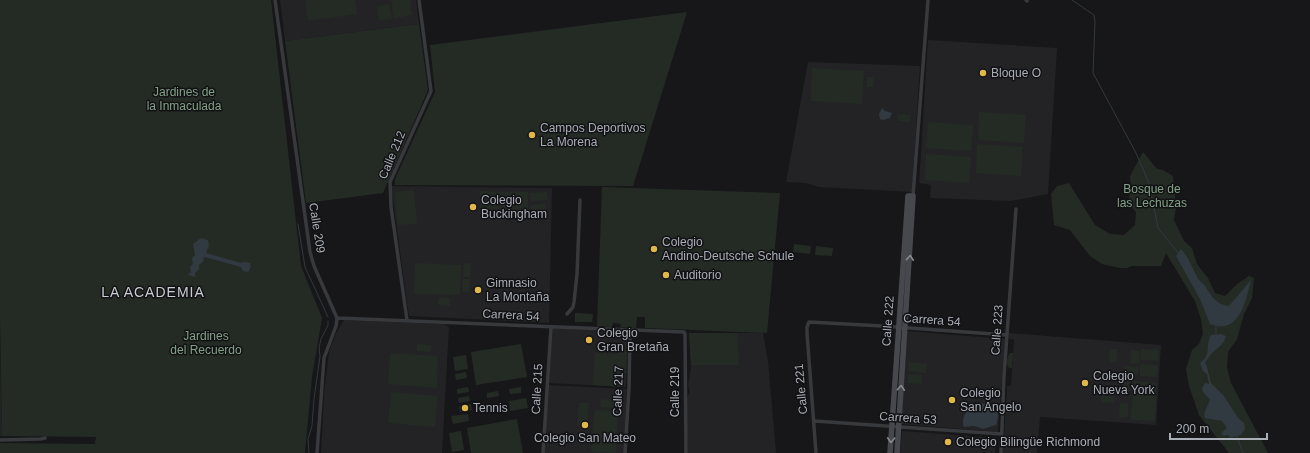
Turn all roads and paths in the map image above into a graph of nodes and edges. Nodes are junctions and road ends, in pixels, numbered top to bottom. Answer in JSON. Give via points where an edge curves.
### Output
{"nodes":[{"id":1,"x":275,"y":0,"type":"edge"},
{"id":2,"x":419,"y":0,"type":"edge"},
{"id":3,"x":928,"y":0,"type":"edge"},
{"id":4,"x":911,"y":196,"type":"junction"},
{"id":5,"x":580,"y":200,"type":"dead end"},
{"id":6,"x":1016,"y":209,"type":"dead end"},
{"id":7,"x":567,"y":314,"type":"dead end"},
{"id":8,"x":337,"y":318,"type":"junction"},
{"id":9,"x":407,"y":320,"type":"junction"},
{"id":10,"x":808,"y":324,"type":"joint"},
{"id":11,"x":551,"y":327,"type":"junction"},
{"id":12,"x":898,"y":328,"type":"junction"},
{"id":13,"x":905,"y":328,"type":"junction"},
{"id":14,"x":630,"y":331,"type":"junction"},
{"id":15,"x":684,"y":332,"type":"joint"},
{"id":16,"x":1007,"y":335,"type":"junction"},
{"id":17,"x":814,"y":421,"type":"junction"},
{"id":18,"x":891,"y":426,"type":"junction"},
{"id":19,"x":899,"y":427,"type":"junction"},
{"id":20,"x":1002,"y":434,"type":"junction"},
{"id":21,"x":45,"y":438,"type":"dead end"},
{"id":22,"x":0,"y":440,"type":"edge"},
{"id":23,"x":317,"y":453,"type":"edge"},
{"id":24,"x":543,"y":453,"type":"edge"},
{"id":25,"x":626,"y":453,"type":"edge"},
{"id":26,"x":686,"y":453,"type":"edge"},
{"id":27,"x":816,"y":453,"type":"edge"},
{"id":28,"x":890,"y":453,"type":"edge"},
{"id":29,"x":897,"y":453,"type":"edge"},
{"id":30,"x":1001,"y":453,"type":"edge"}],
"edges":[{"from":1,"to":8,"type":"street","name":"Calle 209","via":[[310,252]]},
{"from":2,"to":9,"type":"street","name":"Calle 212","via":[[431,91],[389,187]]},
{"from":3,"to":4,"type":"street","name":"Calle 222"},
{"from":4,"to":12,"type":"street","name":"Calle 222"},
{"from":13,"to":4,"type":"street","name":"Calle 222","one_way":true},
{"from":5,"to":7,"type":"street","via":[[574,302]]},
{"from":6,"to":16,"type":"street","name":"Calle 223"},
{"from":8,"to":9,"type":"street","name":"Carrera 54"},
{"from":8,"to":23,"type":"street","via":[[324,358]]},
{"from":9,"to":11,"type":"street","name":"Carrera 54"},
{"from":10,"to":12,"type":"street","name":"Carrera 54","via":[[812,322]]},
{"from":10,"to":17,"type":"street","name":"Calle 221"},
{"from":11,"to":14,"type":"street","name":"Carrera 54"},
{"from":11,"to":24,"type":"street","name":"Calle 215"},
{"from":12,"to":13,"type":"street","name":"Carrera 54"},
{"from":12,"to":18,"type":"street","name":"Calle 222"},
{"from":13,"to":16,"type":"street","name":"Carrera 54"},
{"from":19,"to":13,"type":"street","name":"Calle 222","one_way":true},
{"from":14,"to":15,"type":"street","name":"Carrera 54"},
{"from":14,"to":25,"type":"street","name":"Calle 217"},
{"from":15,"to":26,"type":"street","name":"Calle 219"},
{"from":16,"to":20,"type":"street","name":"Calle 223"},
{"from":17,"to":18,"type":"street","name":"Carrera 53"},
{"from":17,"to":27,"type":"street","name":"Calle 221"},
{"from":18,"to":19,"type":"street","name":"Carrera 53"},
{"from":18,"to":28,"type":"street","name":"Calle 222","one_way":true},
{"from":19,"to":20,"type":"street","name":"Carrera 53"},
{"from":19,"to":29,"type":"street","name":"Calle 222"},
{"from":20,"to":30,"type":"street","name":"Calle 223"},
{"from":21,"to":22,"type":"street"}]}
